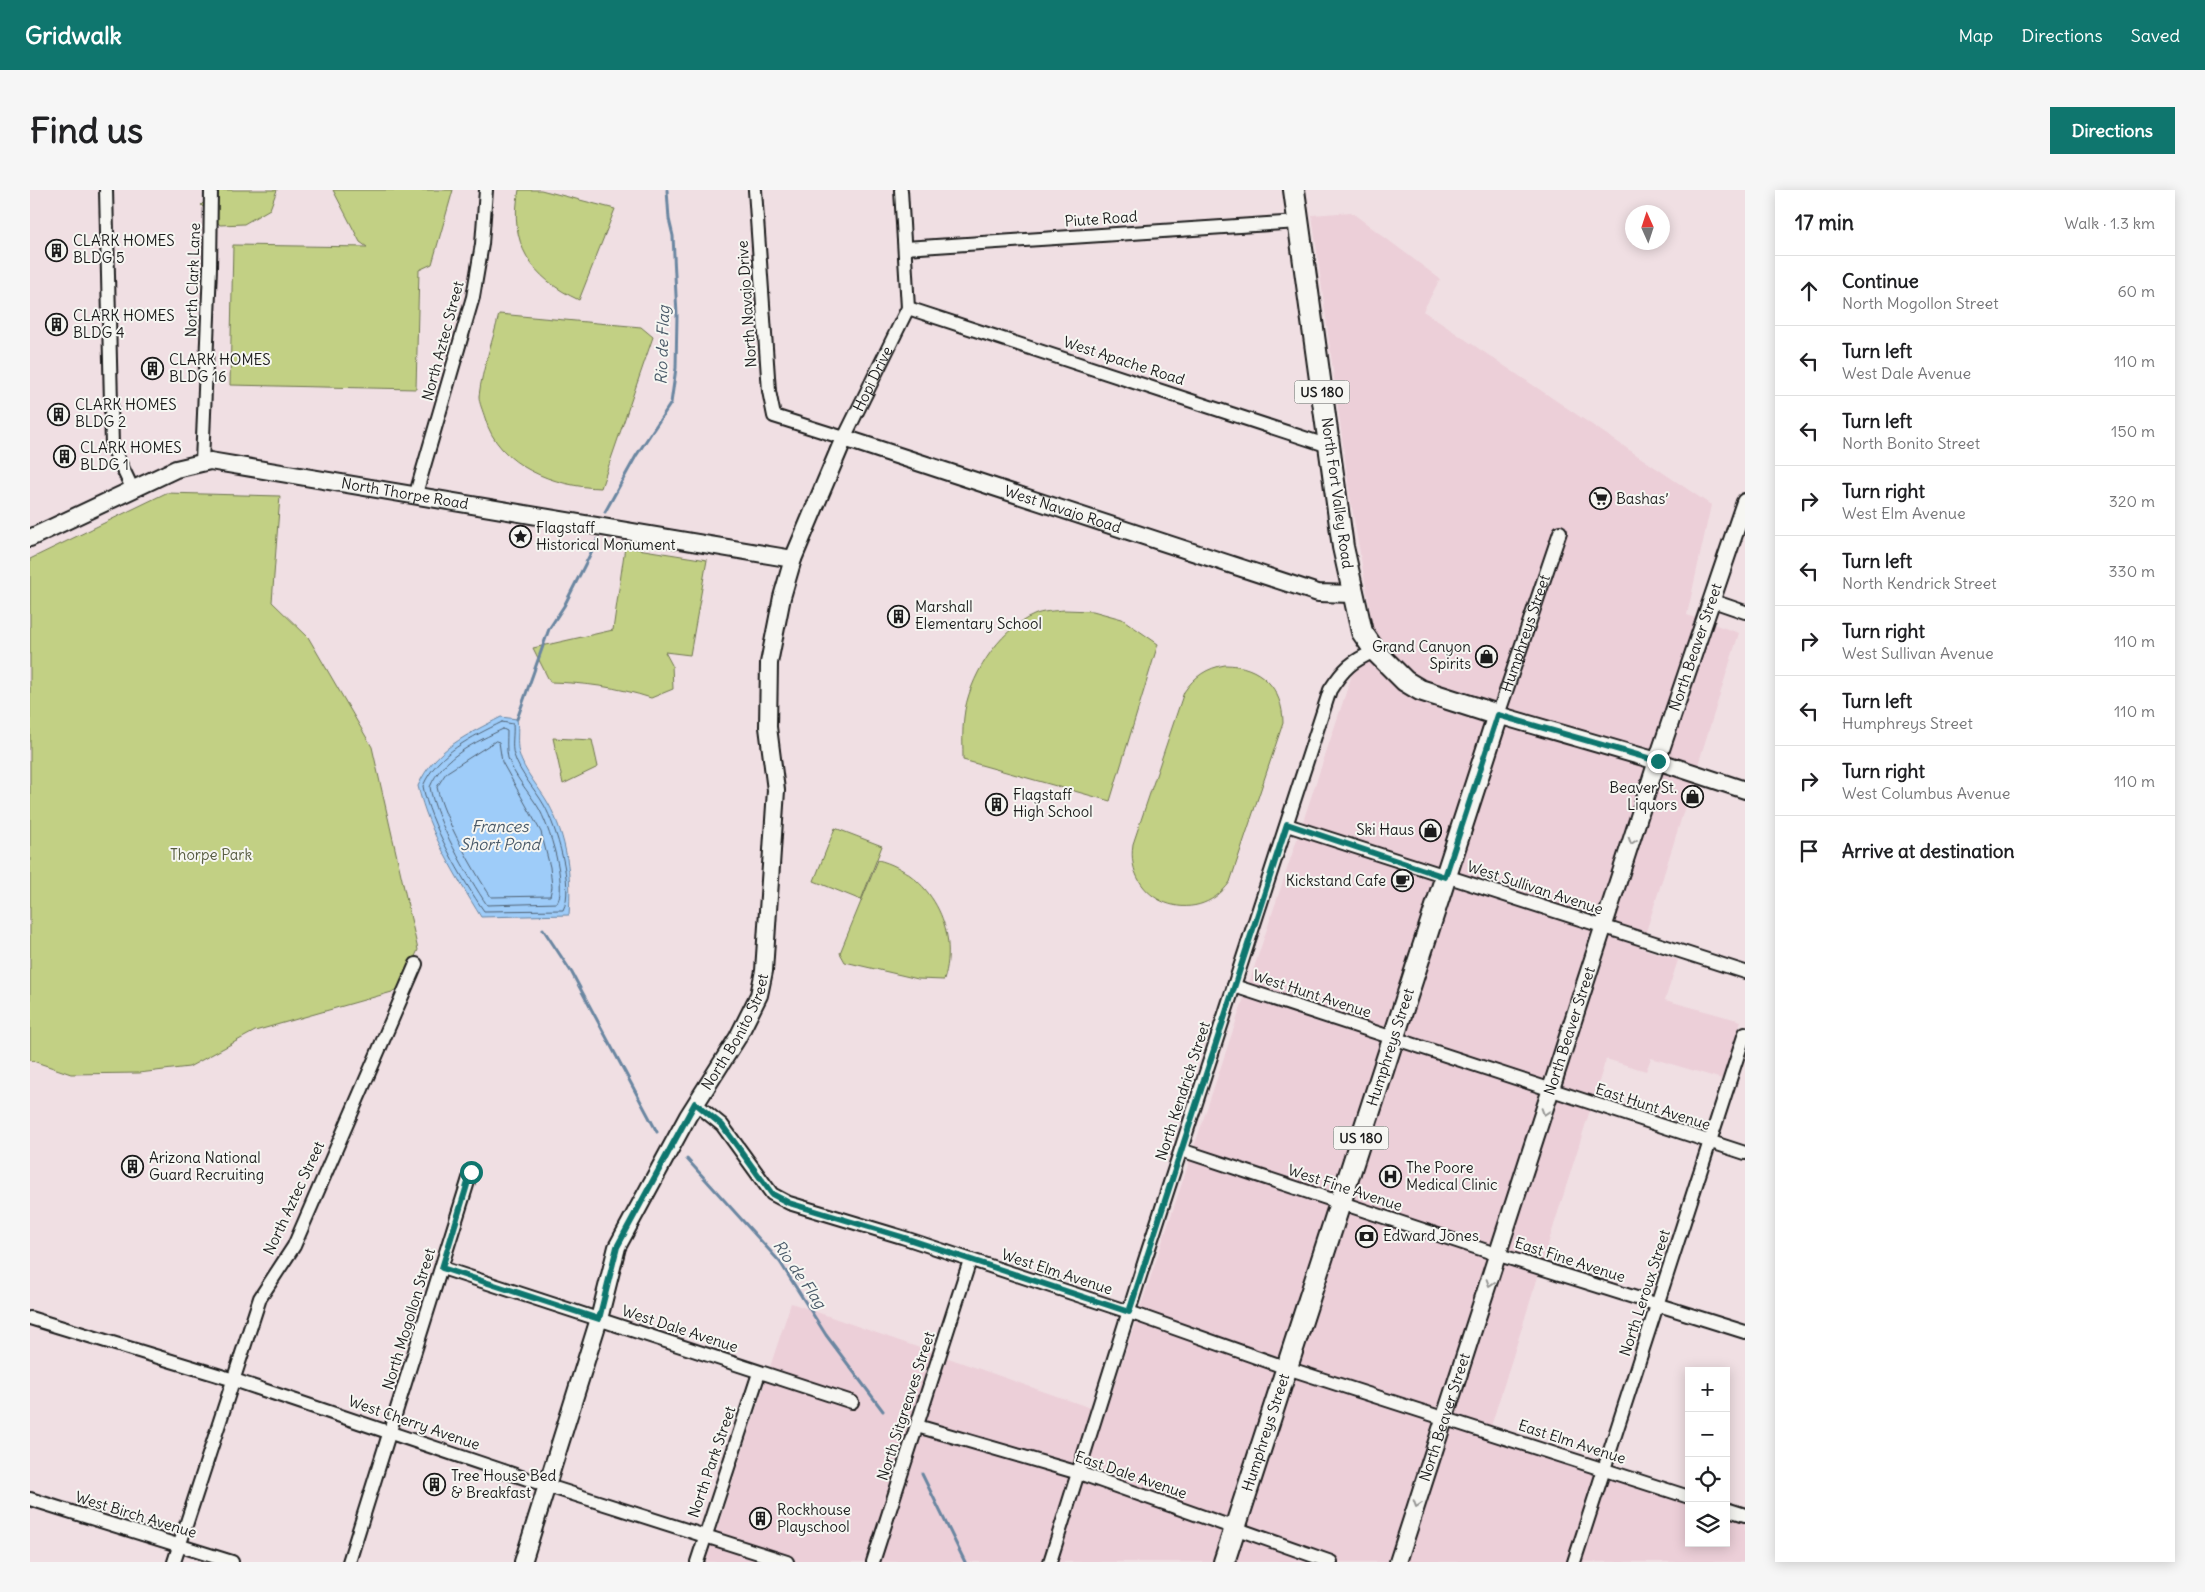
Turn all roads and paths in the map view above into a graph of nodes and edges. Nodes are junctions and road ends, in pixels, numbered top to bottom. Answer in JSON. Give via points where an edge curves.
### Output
{"nodes":[{"id":1,"x":106,"y":190,"type":"edge"},
{"id":2,"x":211,"y":190,"type":"edge"},
{"id":3,"x":486,"y":190,"type":"edge"},
{"id":4,"x":755,"y":190,"type":"edge"},
{"id":5,"x":901,"y":190,"type":"edge"},
{"id":6,"x":1294,"y":190,"type":"edge"},
{"id":7,"x":1299,"y":222,"type":"junction"},
{"id":8,"x":905,"y":248,"type":"junction"},
{"id":9,"x":908,"y":308,"type":"junction"},
{"id":10,"x":774,"y":416,"type":"joint"},
{"id":11,"x":844,"y":438,"type":"junction"},
{"id":12,"x":1329,"y":446,"type":"junction"},
{"id":13,"x":202,"y":462,"type":"junction"},
{"id":14,"x":133,"y":490,"type":"junction"},
{"id":15,"x":415,"y":497,"type":"junction"},
{"id":16,"x":1745,"y":502,"type":"edge"},
{"id":17,"x":1560,"y":532,"type":"dead end"},
{"id":18,"x":30,"y":538,"type":"edge"},
{"id":19,"x":793,"y":559,"type":"junction"},
{"id":20,"x":1353,"y":594,"type":"junction"},
{"id":21,"x":1713,"y":601,"type":"junction"},
{"id":22,"x":1745,"y":612,"type":"edge"},
{"id":23,"x":1375,"y":651,"type":"junction"},
{"id":24,"x":1498,"y":715,"type":"junction"},
{"id":25,"x":1658,"y":761,"type":"junction"},
{"id":26,"x":1745,"y":790,"type":"edge"},
{"id":27,"x":1287,"y":824,"type":"junction"},
{"id":28,"x":1445,"y":877,"type":"junction"},
{"id":29,"x":1605,"y":928,"type":"junction"},
{"id":30,"x":416,"y":964,"type":"dead end"},
{"id":31,"x":1745,"y":972,"type":"edge"},
{"id":32,"x":1234,"y":986,"type":"junction"},
{"id":33,"x":1745,"y":1033,"type":"edge"},
{"id":34,"x":1394,"y":1038,"type":"junction"},
{"id":35,"x":1552,"y":1090,"type":"junction"},
{"id":36,"x":695,"y":1103,"type":"junction"},
{"id":37,"x":1710,"y":1143,"type":"junction"},
{"id":38,"x":1181,"y":1150,"type":"junction"},
{"id":39,"x":1745,"y":1153,"type":"edge"},
{"id":40,"x":471,"y":1172,"type":"dead end"},
{"id":41,"x":1340,"y":1203,"type":"junction"},
{"id":42,"x":1499,"y":1255,"type":"junction"},
{"id":43,"x":970,"y":1260,"type":"junction"},
{"id":44,"x":442,"y":1268,"type":"junction"},
{"id":45,"x":1657,"y":1305,"type":"junction"},
{"id":46,"x":1129,"y":1312,"type":"junction"},
{"id":47,"x":30,"y":1318,"type":"edge"},
{"id":48,"x":599,"y":1319,"type":"junction"},
{"id":49,"x":1745,"y":1332,"type":"edge"},
{"id":50,"x":1287,"y":1368,"type":"junction"},
{"id":51,"x":759,"y":1373,"type":"junction"},
{"id":52,"x":234,"y":1380,"type":"junction"},
{"id":53,"x":852,"y":1402,"type":"dead end"},
{"id":54,"x":1446,"y":1418,"type":"junction"},
{"id":55,"x":917,"y":1426,"type":"junction"},
{"id":56,"x":391,"y":1433,"type":"junction"},
{"id":57,"x":1605,"y":1470,"type":"junction"},
{"id":58,"x":1079,"y":1473,"type":"junction"},
{"id":59,"x":548,"y":1486,"type":"junction"},
{"id":60,"x":1685,"y":1496,"type":"edge"},
{"id":61,"x":30,"y":1499,"type":"edge"},
{"id":62,"x":1730,"y":1510,"type":"edge"},
{"id":63,"x":1745,"y":1514,"type":"edge"},
{"id":64,"x":1235,"y":1529,"type":"junction"},
{"id":65,"x":705,"y":1535,"type":"junction"},
{"id":66,"x":179,"y":1545,"type":"junction"},
{"id":67,"x":174,"y":1562,"type":"edge"},
{"id":68,"x":232,"y":1562,"type":"edge"},
{"id":69,"x":349,"y":1562,"type":"edge"},
{"id":70,"x":524,"y":1562,"type":"edge"},
{"id":71,"x":697,"y":1562,"type":"edge"},
{"id":72,"x":787,"y":1562,"type":"edge"},
{"id":73,"x":873,"y":1562,"type":"edge"},
{"id":74,"x":1050,"y":1562,"type":"edge"},
{"id":75,"x":1224,"y":1562,"type":"edge"},
{"id":76,"x":1331,"y":1562,"type":"edge"},
{"id":77,"x":1398,"y":1562,"type":"edge"},
{"id":78,"x":1574,"y":1562,"type":"edge"}],
"edges":[{"from":1,"to":14,"type":"street","via":[[112,446]]},
{"from":2,"to":13,"type":"street","name":"North Clark Lane"},
{"from":3,"to":15,"type":"street","name":"North Aztec Street","via":[[482,244],[473,297]]},
{"from":4,"to":10,"type":"street","name":"North Navajo Drive"},
{"from":5,"to":8,"type":"street","name":"Hopi Drive"},
{"from":6,"to":7,"type":"main road","name":"North Fort Valley Road","number":"US 180"},
{"from":7,"to":8,"type":"street","name":"Piute Road"},
{"from":7,"to":12,"type":"main road","name":"North Fort Valley Road","number":"US 180"},
{"from":8,"to":9,"type":"street","name":"Hopi Drive"},
{"from":9,"to":11,"type":"street","name":"Hopi Drive"},
{"from":9,"to":12,"type":"street","name":"West Apache Road"},
{"from":10,"to":11,"type":"street","name":"West Navajo Road"},
{"from":11,"to":19,"type":"street","name":"Hopi Drive"},
{"from":11,"to":20,"type":"street","name":"West Navajo Road","via":[[1318,593]]},
{"from":12,"to":20,"type":"main road","name":"North Fort Valley Road","number":"US 180"},
{"from":13,"to":14,"type":"street","name":"North Thorpe Road","via":[[176,468]]},
{"from":13,"to":15,"type":"street","name":"North Thorpe Road","via":[[228,463]]},
{"from":14,"to":18,"type":"street","name":"North Thorpe Road"},
{"from":15,"to":19,"type":"street","name":"North Thorpe Road"},
{"from":16,"to":21,"type":"street","name":"North Beaver Street"},
{"from":17,"to":24,"type":"street","name":"Humphreys Street"},
{"from":19,"to":36,"type":"street","name":"North Bonito Street","via":[[782,597],[768,677],[768,727],[776,790],[764,971],[759,995],[738,1037]]},
{"from":20,"to":23,"type":"main road","name":"North Fort Valley Road","number":"US 180","via":[[1362,632]]},
{"from":21,"to":22,"type":"street"},
{"from":21,"to":25,"type":"street","name":"North Beaver Street"},
{"from":23,"to":24,"type":"main road","name":"North Fort Valley Road","number":"US 180","via":[[1405,681],[1420,690]]},
{"from":23,"to":27,"type":"street","name":"North Kendrick Street","via":[[1353,661],[1330,690]]},
{"from":24,"to":25,"type":"street"},
{"from":24,"to":28,"type":"main road","name":"Humphreys Street","number":"US 180"},
{"from":25,"to":26,"type":"street"},
{"from":25,"to":29,"type":"street","name":"North Beaver Street","one_way":true},
{"from":27,"to":28,"type":"street","name":"West Sullivan Avenue"},
{"from":27,"to":32,"type":"street","name":"North Kendrick Street"},
{"from":28,"to":29,"type":"street","name":"West Sullivan Avenue"},
{"from":28,"to":34,"type":"main road","name":"Humphreys Street","number":"US 180"},
{"from":29,"to":31,"type":"street","name":"West Sullivan Avenue"},
{"from":29,"to":35,"type":"street","name":"North Beaver Street"},
{"from":30,"to":52,"type":"street","name":"North Aztec Street","via":[[294,1246],[260,1298]]},
{"from":32,"to":34,"type":"street","name":"West Hunt Avenue"},
{"from":32,"to":38,"type":"street","name":"North Kendrick Street"},
{"from":33,"to":37,"type":"street","name":"North Leroux Street"},
{"from":34,"to":35,"type":"street","name":"West Hunt Avenue"},
{"from":34,"to":41,"type":"main road","name":"Humphreys Street","number":"US 180"},
{"from":35,"to":37,"type":"street","name":"East Hunt Avenue"},
{"from":35,"to":42,"type":"street","name":"North Beaver Street","one_way":true},
{"from":36,"to":43,"type":"street","name":"West Elm Avenue","via":[[722,1125],[772,1194],[789,1203]]},
{"from":36,"to":48,"type":"street","name":"North Bonito Street","via":[[617,1247]]},
{"from":37,"to":39,"type":"street","name":"East Hunt Avenue"},
{"from":37,"to":45,"type":"street","name":"North Leroux Street"},
{"from":38,"to":41,"type":"street","name":"West Fine Avenue"},
{"from":38,"to":46,"type":"street","name":"North Kendrick Street"},
{"from":40,"to":44,"type":"street","name":"North Mogollon Street"},
{"from":41,"to":42,"type":"street","name":"West Fine Avenue"},
{"from":41,"to":50,"type":"main road","name":"Humphreys Street","number":"US 180"},
{"from":42,"to":45,"type":"street","name":"East Fine Avenue"},
{"from":42,"to":54,"type":"street","name":"North Beaver Street","one_way":true},
{"from":43,"to":46,"type":"street","name":"West Elm Avenue"},
{"from":43,"to":55,"type":"street","name":"North Sitgreaves Street"},
{"from":44,"to":48,"type":"street","name":"West Dale Avenue"},
{"from":44,"to":56,"type":"street","name":"North Mogollon Street"},
{"from":45,"to":49,"type":"street","name":"East Fine Avenue"},
{"from":45,"to":57,"type":"street","name":"North Leroux Street"},
{"from":46,"to":50,"type":"street","name":"West Elm Avenue"},
{"from":46,"to":58,"type":"street","name":"North Kendrick Street"},
{"from":47,"to":52,"type":"street","name":"West Cherry Avenue"},
{"from":48,"to":51,"type":"street","name":"West Dale Avenue"},
{"from":48,"to":59,"type":"street","name":"North Bonito Street"},
{"from":50,"to":54,"type":"street","name":"West Elm Avenue"},
{"from":50,"to":64,"type":"main road","name":"Humphreys Street","number":"US 180"},
{"from":51,"to":53,"type":"street","name":"West Dale Avenue"},
{"from":51,"to":65,"type":"street","name":"North Park Street"},
{"from":52,"to":56,"type":"street","name":"West Cherry Avenue"},
{"from":52,"to":66,"type":"street","name":"North Aztec Street"},
{"from":54,"to":57,"type":"street","name":"East Elm Avenue"},
{"from":54,"to":77,"type":"street","name":"North Beaver Street","one_way":true},
{"from":55,"to":58,"type":"street","name":"East Dale Avenue"},
{"from":55,"to":73,"type":"street","name":"North Sitgreaves Street"},
{"from":56,"to":59,"type":"street","name":"West Cherry Avenue"},
{"from":56,"to":69,"type":"street","name":"North Mogollon Street"},
{"from":57,"to":60,"type":"street","name":"East Elm Avenue"},
{"from":57,"to":78,"type":"street","name":"North Leroux Street"},
{"from":58,"to":64,"type":"street","name":"East Dale Avenue"},
{"from":58,"to":74,"type":"street","name":"North Kendrick Street"},
{"from":59,"to":65,"type":"street","name":"West Cherry Avenue"},
{"from":59,"to":70,"type":"street","name":"North Bonito Street"},
{"from":61,"to":66,"type":"street","name":"West Birch Avenue"},
{"from":62,"to":63,"type":"street"},
{"from":64,"to":75,"type":"main road","name":"Humphreys Street","number":"US 180"},
{"from":64,"to":76,"type":"street","name":"East Dale Avenue"},
{"from":65,"to":71,"type":"street","name":"North Park Street"},
{"from":65,"to":72,"type":"street","name":"West Cherry Avenue"},
{"from":66,"to":67,"type":"street","name":"North Aztec Street"},
{"from":66,"to":68,"type":"street","name":"West Birch Avenue"}]}
